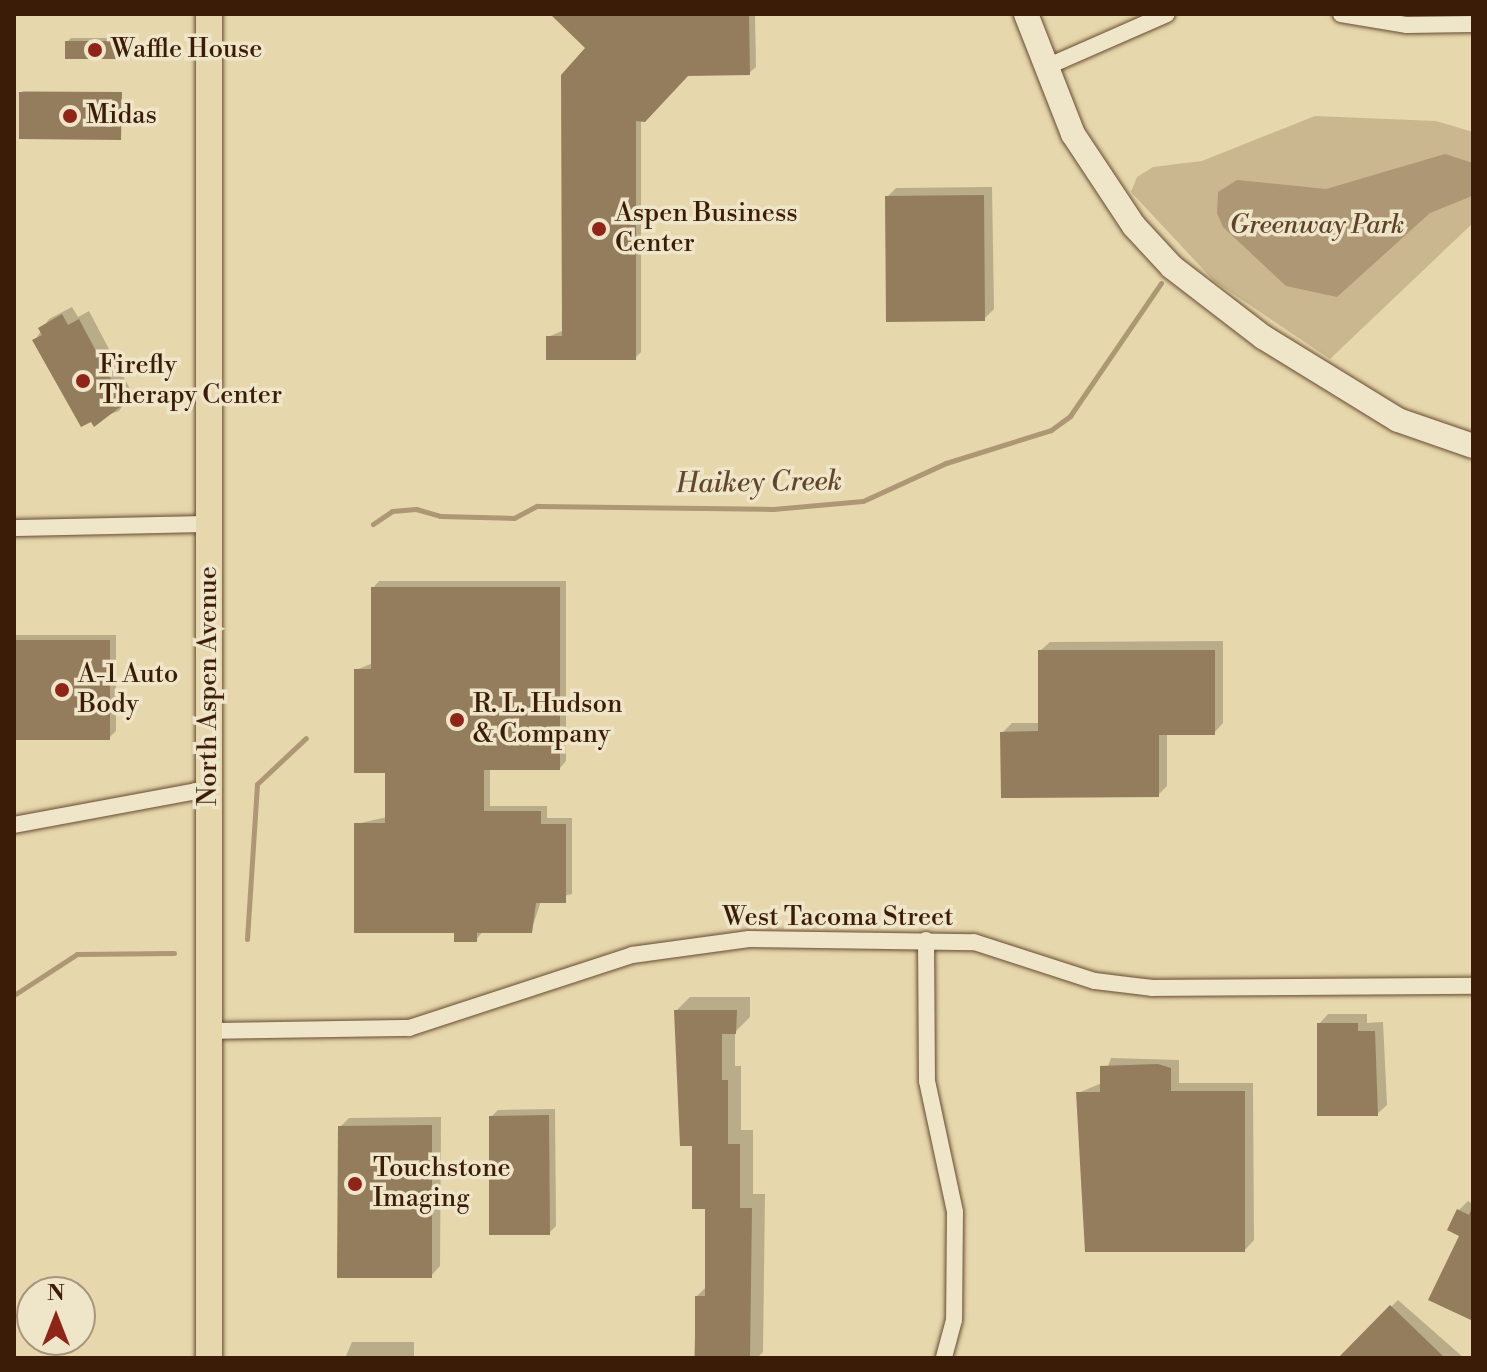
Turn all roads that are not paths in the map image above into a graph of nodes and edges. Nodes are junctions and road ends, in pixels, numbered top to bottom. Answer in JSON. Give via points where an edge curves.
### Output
{"nodes":[{"id":1,"x":209,"y":14,"type":"edge"},
{"id":2,"x":1026,"y":14,"type":"edge"},
{"id":3,"x":1167,"y":14,"type":"edge"},
{"id":4,"x":1341,"y":14,"type":"edge"},
{"id":5,"x":1473,"y":24,"type":"edge"},
{"id":6,"x":1044,"y":68,"type":"junction"},
{"id":7,"x":1473,"y":446,"type":"edge"},
{"id":8,"x":209,"y":524,"type":"junction"},
{"id":9,"x":14,"y":528,"type":"edge"},
{"id":10,"x":209,"y":789,"type":"junction"},
{"id":11,"x":14,"y":825,"type":"edge"},
{"id":12,"x":926,"y":940,"type":"junction"},
{"id":13,"x":1473,"y":986,"type":"edge"},
{"id":14,"x":209,"y":1031,"type":"junction"},
{"id":15,"x":209,"y":1358,"type":"edge"},
{"id":16,"x":944,"y":1358,"type":"edge"}],
"edges":[{"from":1,"to":8,"type":"main road","name":"North Aspen Avenue"},
{"from":2,"to":6,"type":"street"},
{"from":3,"to":6,"type":"street"},
{"from":4,"to":5,"type":"street","via":[[1407,25]]},
{"from":6,"to":7,"type":"street","via":[[1101,181],[1172,267],[1263,337],[1398,420]]},
{"from":8,"to":9,"type":"street"},
{"from":8,"to":10,"type":"main road","name":"North Aspen Avenue"},
{"from":10,"to":11,"type":"street"},
{"from":10,"to":14,"type":"main road","name":"North Aspen Avenue"},
{"from":12,"to":13,"type":"street","name":"West Tacoma Street","via":[[995,945],[1095,981],[1153,988]]},
{"from":12,"to":14,"type":"street","name":"West Tacoma Street","via":[[709,941],[632,955],[422,1026]]},
{"from":12,"to":16,"type":"street","via":[[927,1081],[955,1212],[954,1320]]},
{"from":14,"to":15,"type":"main road","name":"North Aspen Avenue"}]}
